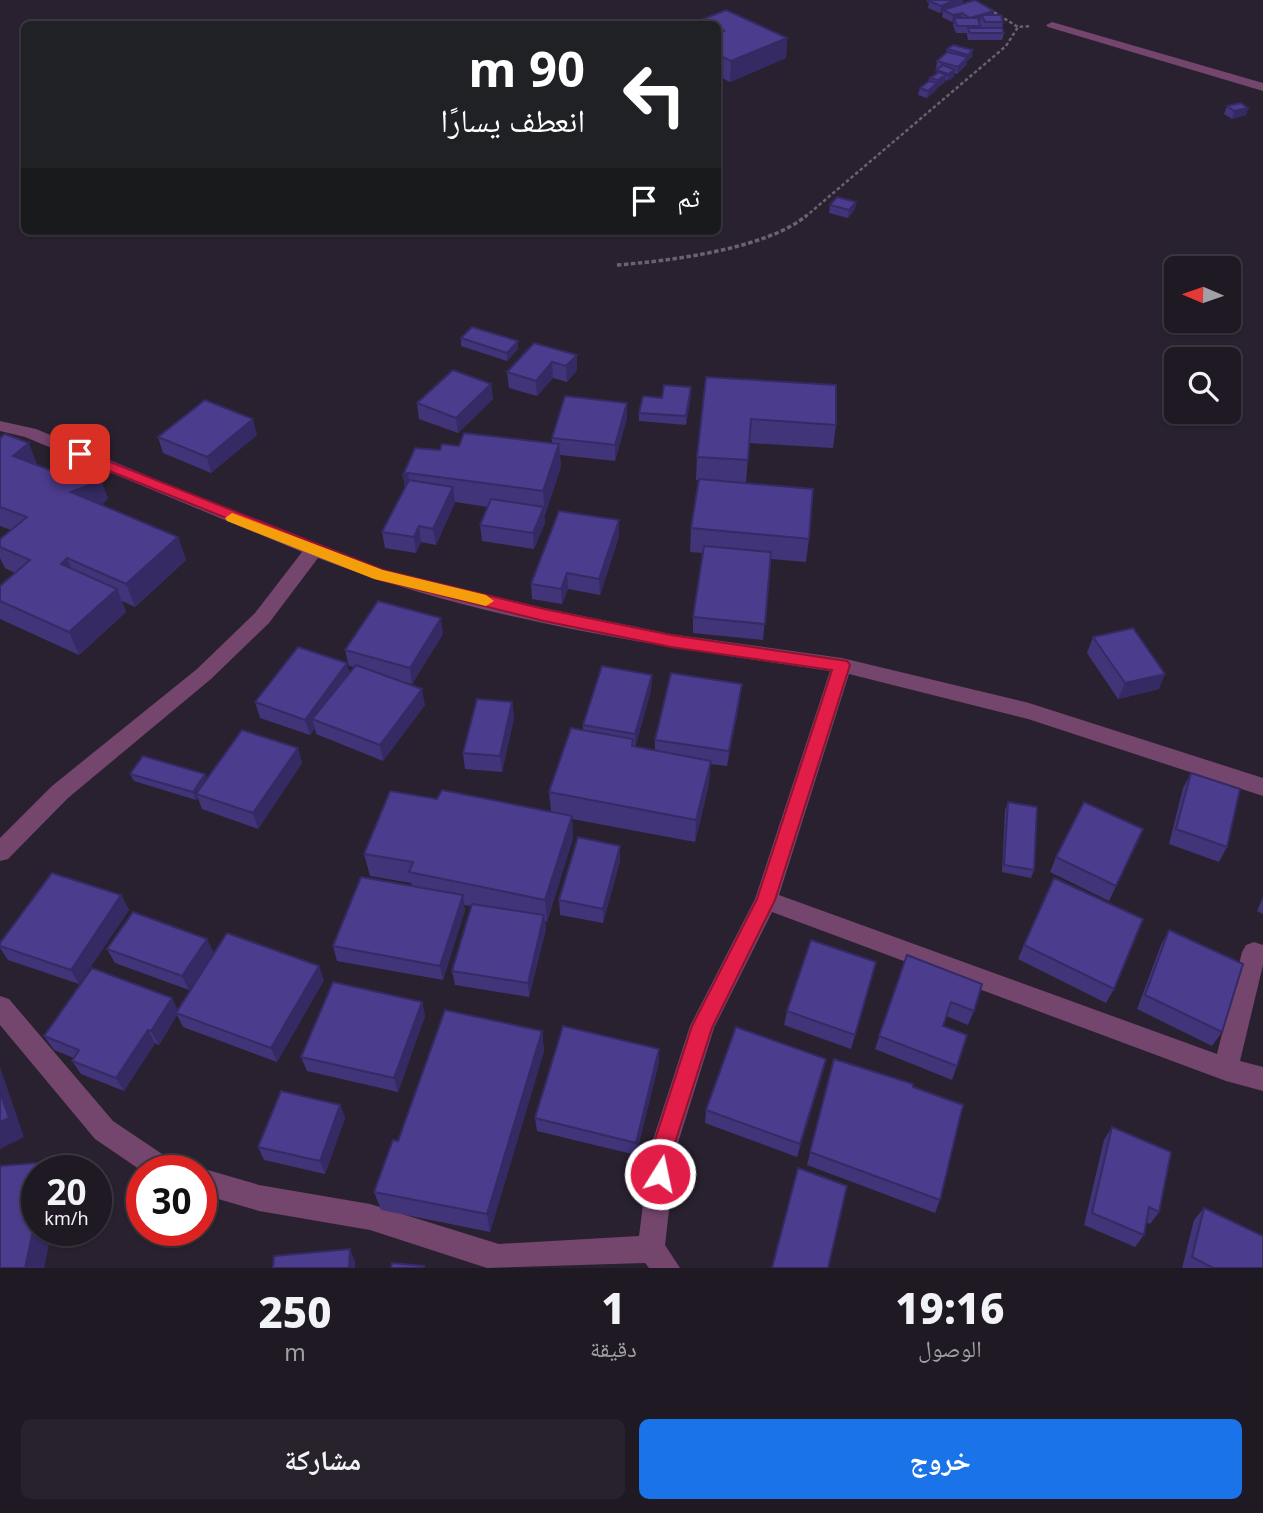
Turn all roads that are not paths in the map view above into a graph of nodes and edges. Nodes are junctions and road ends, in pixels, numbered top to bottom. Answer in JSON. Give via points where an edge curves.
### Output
{"nodes":[{"id":1,"x":1052,"y":25,"type":"road end"},
{"id":2,"x":1263,"y":87,"type":"edge"},
{"id":3,"x":0,"y":426,"type":"edge"},
{"id":4,"x":314,"y":550,"type":"junction"},
{"id":5,"x":842,"y":665,"type":"junction"},
{"id":6,"x":1263,"y":787,"type":"edge"},
{"id":7,"x":0,"y":852,"type":"edge"},
{"id":8,"x":766,"y":900,"type":"junction"},
{"id":9,"x":1263,"y":955,"type":"edge"},
{"id":10,"x":0,"y":1007,"type":"edge"},
{"id":11,"x":1226,"y":1069,"type":"junction"},
{"id":12,"x":1263,"y":1079,"type":"edge"},
{"id":13,"x":142,"y":1155,"type":"edge"},
{"id":14,"x":217,"y":1186,"type":"edge"},
{"id":15,"x":658,"y":1258,"type":"edge"}],
"edges":[{"from":1,"to":2,"type":"street"},
{"from":3,"to":4,"type":"street","via":[[30,433]]},
{"from":4,"to":5,"type":"street","via":[[380,575],[544,615],[671,641]]},
{"from":4,"to":7,"type":"street","via":[[262,618],[204,674],[60,792]]},
{"from":5,"to":6,"type":"street","via":[[1029,711]]},
{"from":5,"to":8,"type":"street"},
{"from":8,"to":11,"type":"street"},
{"from":8,"to":15,"type":"street","via":[[702,1026],[663,1149]]},
{"from":9,"to":11,"type":"street","via":[[1254,952]]},
{"from":10,"to":13,"type":"street","via":[[104,1129]]},
{"from":11,"to":12,"type":"street"},
{"from":14,"to":15,"type":"street","via":[[259,1198],[370,1217],[499,1258]]}]}
